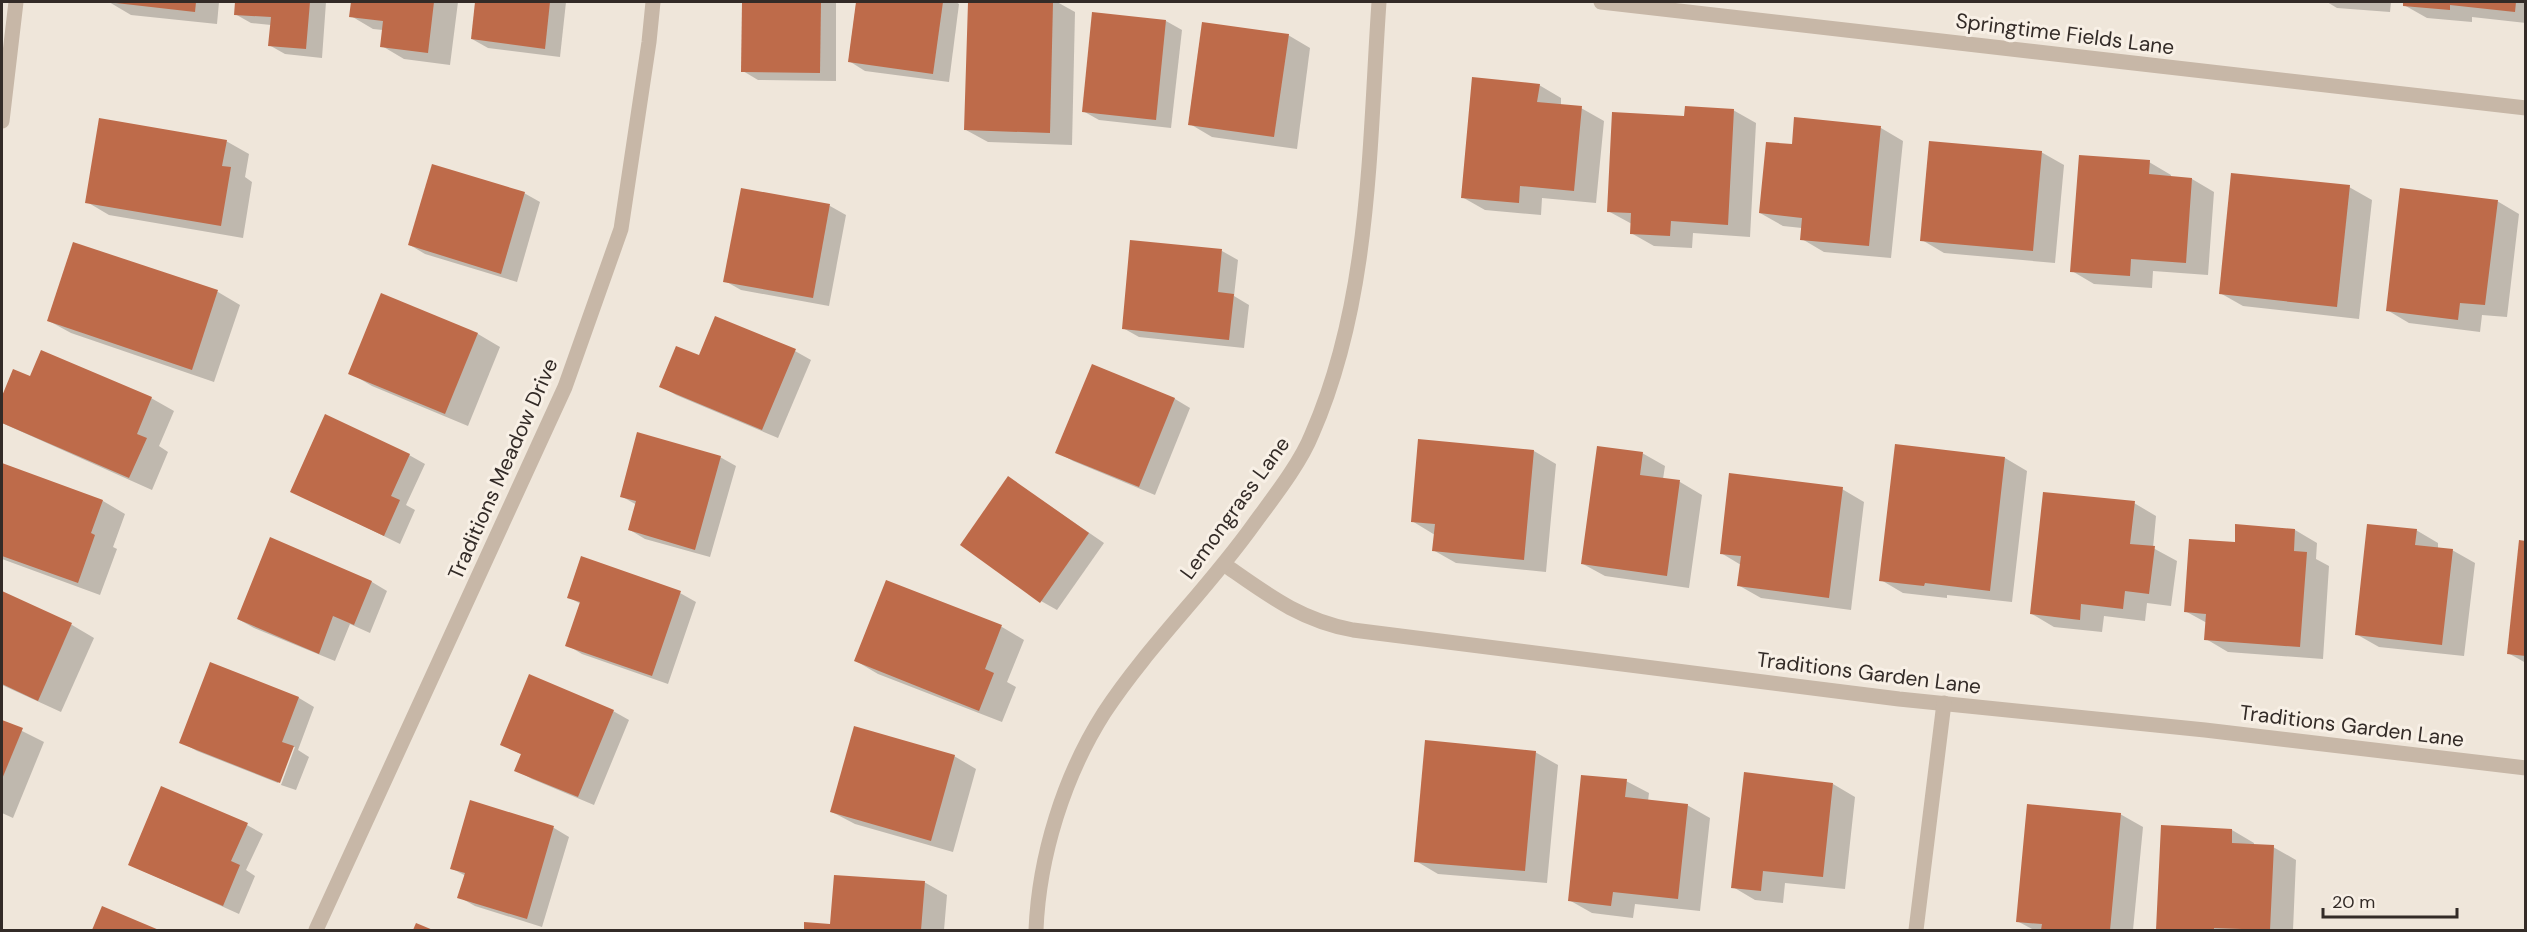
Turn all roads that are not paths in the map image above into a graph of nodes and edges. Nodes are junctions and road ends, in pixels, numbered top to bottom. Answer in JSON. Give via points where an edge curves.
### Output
{"nodes":[{"id":1,"x":16,"y":2,"type":"edge"},
{"id":2,"x":653,"y":2,"type":"edge"},
{"id":3,"x":1379,"y":2,"type":"edge"},
{"id":4,"x":1600,"y":2,"type":"edge"},
{"id":5,"x":2526,"y":108,"type":"edge"},
{"id":6,"x":2,"y":122,"type":"edge"},
{"id":7,"x":1225,"y":564,"type":"junction"},
{"id":8,"x":1944,"y":703,"type":"junction"},
{"id":9,"x":2526,"y":768,"type":"edge"},
{"id":10,"x":316,"y":930,"type":"edge"},
{"id":11,"x":1036,"y":930,"type":"edge"},
{"id":12,"x":1916,"y":930,"type":"edge"}],
"edges":[{"from":1,"to":6,"type":"street"},
{"from":2,"to":10,"type":"street","name":"Traditions Meadow Drive","via":[[621,228],[565,387]]},
{"from":3,"to":7,"type":"street","name":"Lemongrass Lane","via":[[1364,228],[1344,343],[1312,436]]},
{"from":4,"to":5,"type":"street","name":"Springtime Fields Lane"},
{"from":7,"to":8,"type":"street","name":"Traditions Garden Lane","via":[[1298,613],[1334,626]]},
{"from":7,"to":11,"type":"street","name":"Lemongrass Lane","via":[[1132,675],[1084,749],[1055,822],[1043,872]]},
{"from":8,"to":9,"type":"street","name":"Traditions Garden Lane"},
{"from":8,"to":12,"type":"street"}]}
